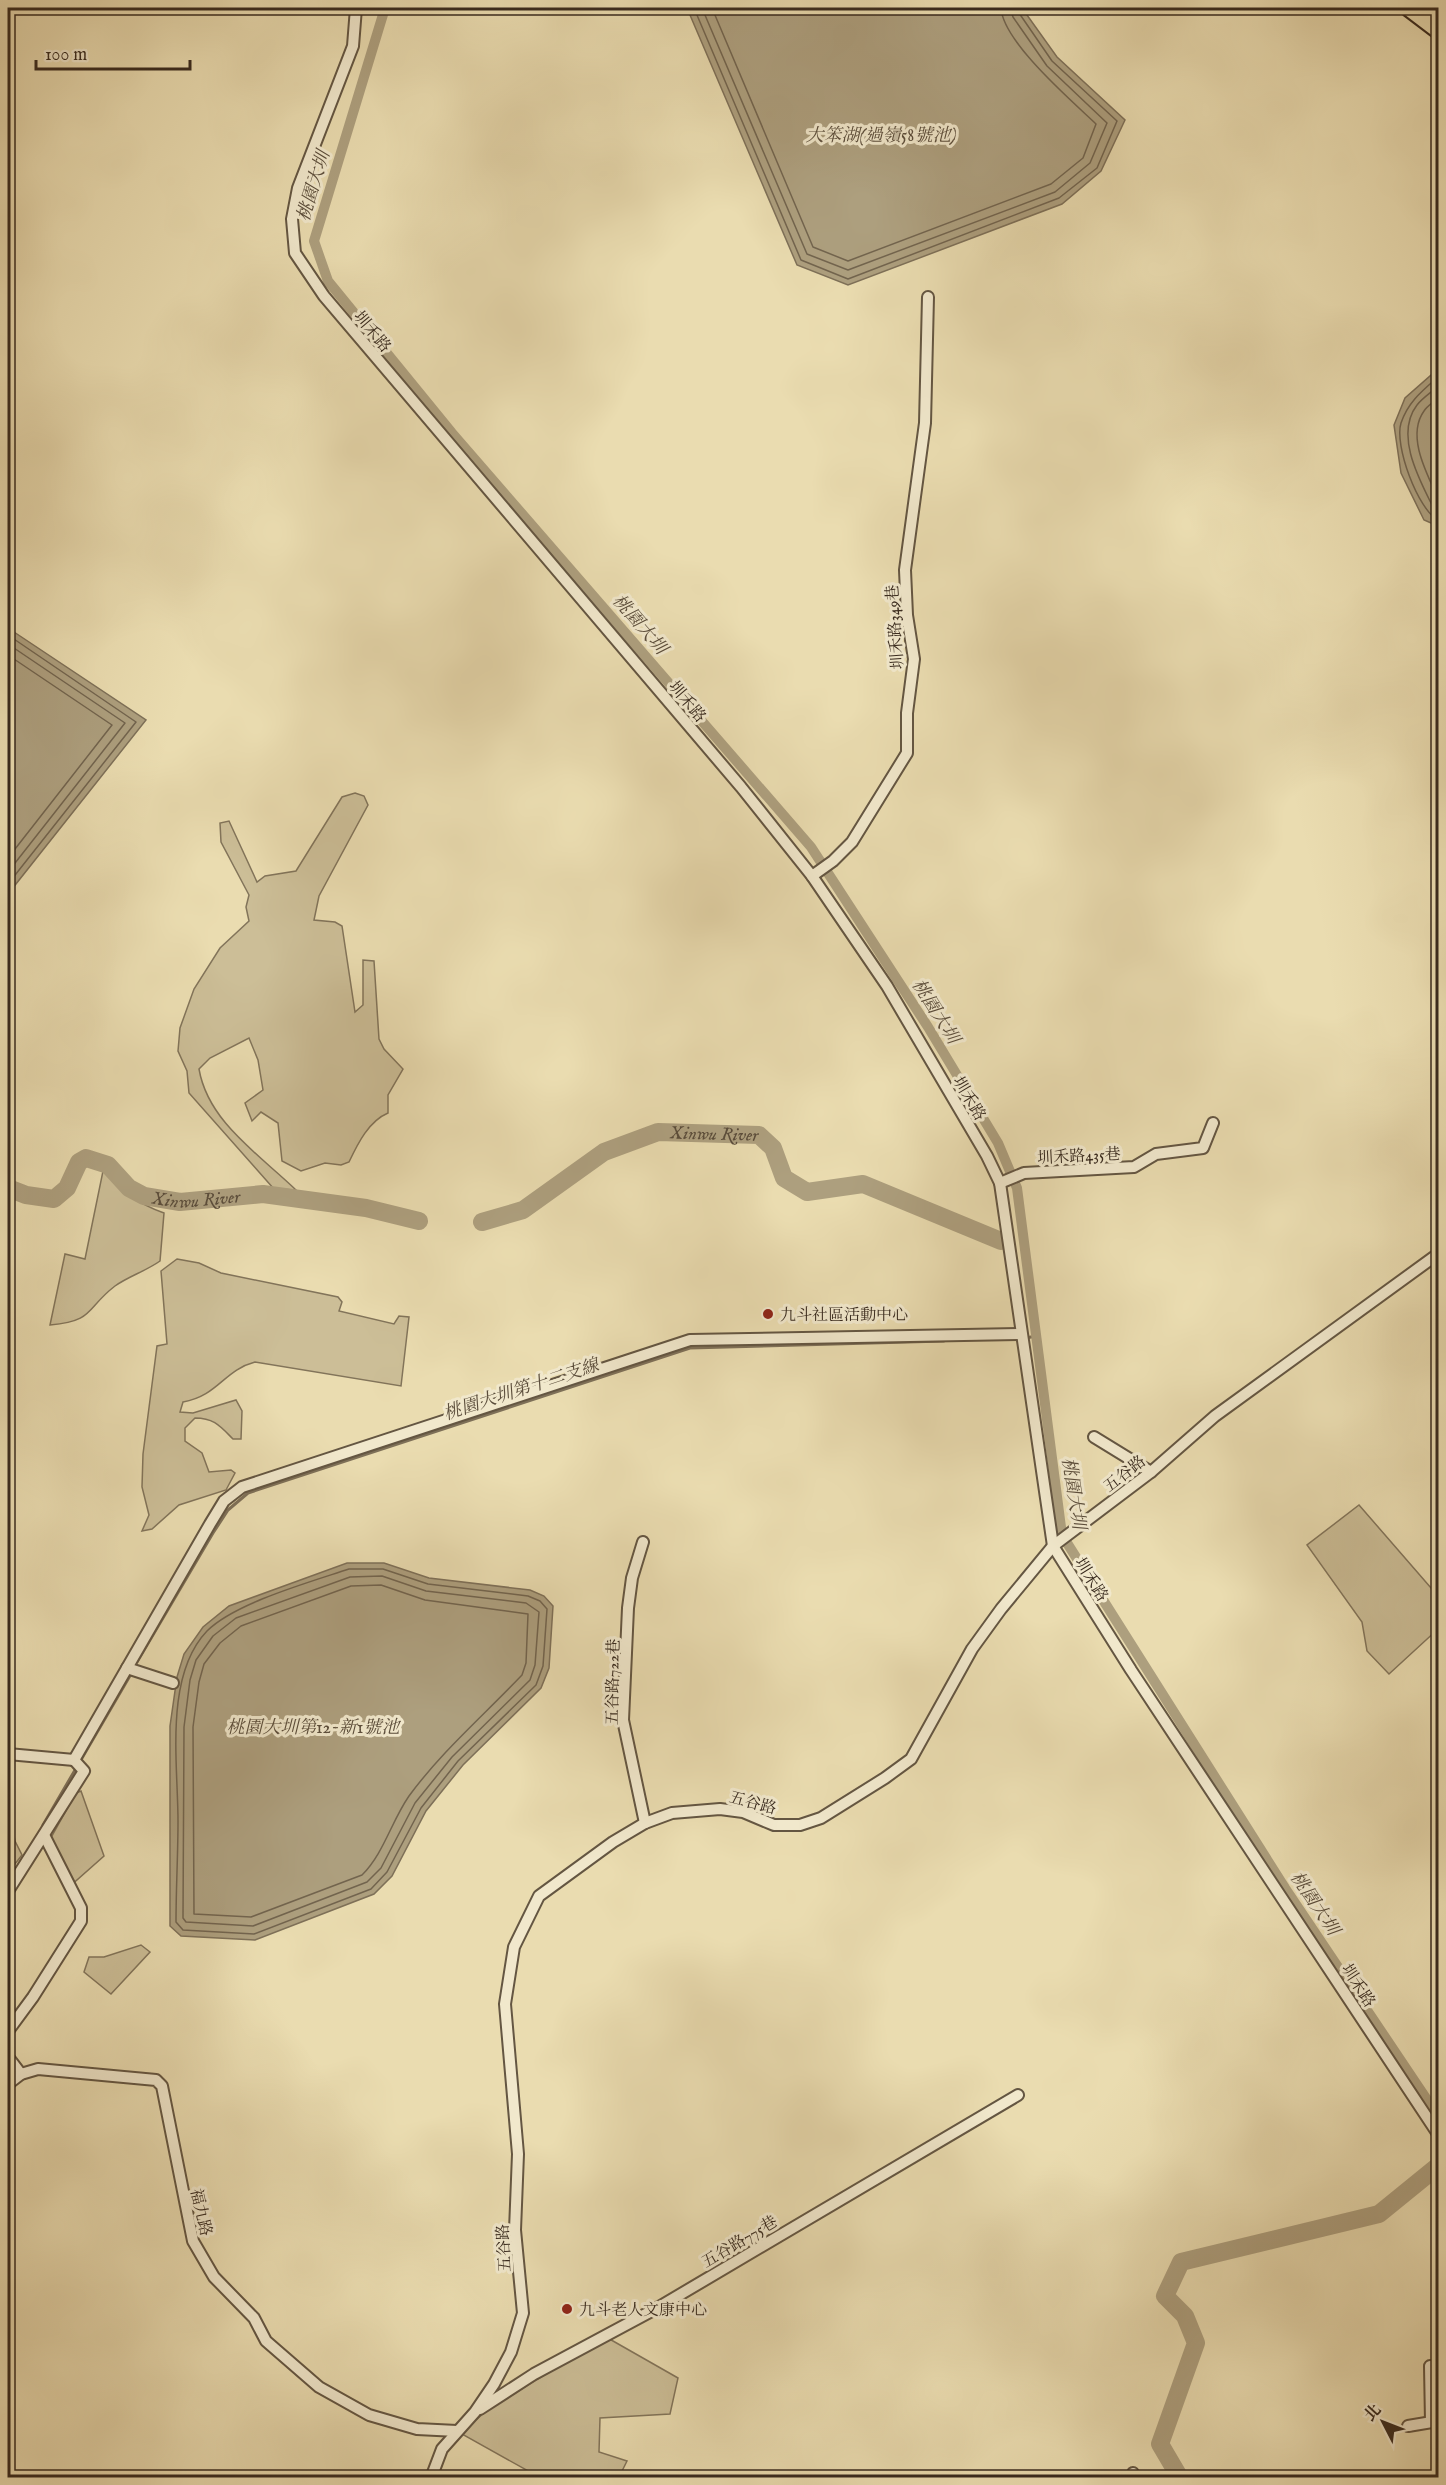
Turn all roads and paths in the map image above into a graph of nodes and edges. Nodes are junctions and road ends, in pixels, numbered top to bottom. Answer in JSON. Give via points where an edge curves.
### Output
{"nodes":[{"id":1,"x":356,"y":8,"type":"edge"},
{"id":2,"x":1409,"y":8,"type":"edge"},
{"id":3,"x":1438,"y":30,"type":"edge"},
{"id":4,"x":928,"y":297,"type":"dead end"},
{"id":5,"x":815,"y":874,"type":"junction"},
{"id":6,"x":1213,"y":1123,"type":"dead end"},
{"id":7,"x":1002,"y":1181,"type":"junction"},
{"id":8,"x":1438,"y":1254,"type":"edge"},
{"id":9,"x":1021,"y":1334,"type":"junction"},
{"id":10,"x":1094,"y":1437,"type":"dead end"},
{"id":11,"x":1150,"y":1472,"type":"junction"},
{"id":12,"x":643,"y":1542,"type":"dead end"},
{"id":13,"x":1053,"y":1546,"type":"junction"},
{"id":14,"x":127,"y":1668,"type":"junction"},
{"id":15,"x":173,"y":1683,"type":"dead end"},
{"id":16,"x":8,"y":1754,"type":"edge"},
{"id":17,"x":74,"y":1760,"type":"junction"},
{"id":18,"x":645,"y":1823,"type":"junction"},
{"id":19,"x":44,"y":1835,"type":"junction"},
{"id":20,"x":8,"y":1891,"type":"edge"},
{"id":21,"x":8,"y":2031,"type":"edge"},
{"id":22,"x":8,"y":2057,"type":"edge"},
{"id":23,"x":21,"y":2074,"type":"junction"},
{"id":24,"x":8,"y":2084,"type":"edge"},
{"id":25,"x":1018,"y":2095,"type":"dead end"},
{"id":26,"x":1438,"y":2134,"type":"edge"},
{"id":27,"x":1430,"y":2366,"type":"dead end"},
{"id":28,"x":475,"y":2412,"type":"junction"},
{"id":29,"x":1435,"y":2422,"type":"edge"},
{"id":30,"x":1408,"y":2427,"type":"dead end"},
{"id":31,"x":457,"y":2431,"type":"junction"},
{"id":32,"x":431,"y":2478,"type":"edge"}],
"edges":[{"from":1,"to":5,"type":"street","name":"圳禾路","via":[[353,46],[298,188],[292,219],[295,253],[324,296]]},
{"from":2,"to":3,"type":"main road"},
{"from":4,"to":5,"type":"street","name":"圳禾路349巷","via":[[925,423],[905,570],[914,659],[907,753],[852,842]]},
{"from":5,"to":7,"type":"street","name":"圳禾路","via":[[887,986]]},
{"from":6,"to":7,"type":"street","name":"圳禾路435巷","via":[[1203,1149],[1156,1154],[1134,1167],[1018,1174]]},
{"from":7,"to":9,"type":"street","name":"圳禾路"},
{"from":8,"to":11,"type":"street","name":"五谷路","via":[[1215,1416]]},
{"from":9,"to":13,"type":"street","name":"圳禾路"},
{"from":9,"to":14,"type":"street","via":[[690,1340],[279,1473],[242,1487],[224,1501]]},
{"from":10,"to":11,"type":"street"},
{"from":11,"to":13,"type":"street","name":"五谷路"},
{"from":12,"to":18,"type":"street","name":"五谷路722巷","via":[[628,1608],[623,1720]]},
{"from":13,"to":18,"type":"street","name":"五谷路","via":[[972,1649],[910,1759],[885,1778],[821,1818],[800,1825],[774,1825],[743,1812],[720,1809],[672,1813]]},
{"from":13,"to":26,"type":"street","name":"圳禾路"},
{"from":14,"to":15,"type":"street"},
{"from":14,"to":17,"type":"street"},
{"from":16,"to":17,"type":"street"},
{"from":17,"to":19,"type":"street","via":[[84,1771]]},
{"from":18,"to":28,"type":"street","name":"五谷路","via":[[539,1896],[514,1947],[505,2004],[518,2154],[515,2230],[523,2313],[511,2352]]},
{"from":19,"to":20,"type":"street"},
{"from":19,"to":21,"type":"street","via":[[81,1908],[81,1921]]},
{"from":22,"to":23,"type":"street"},
{"from":23,"to":24,"type":"street"},
{"from":23,"to":31,"type":"street","name":"福九路","via":[[38,2069],[156,2080],[162,2086],[193,2241],[214,2277],[254,2318],[266,2341],[319,2387],[369,2415],[417,2429]]},
{"from":25,"to":28,"type":"street","name":"五谷路775巷","via":[[659,2307],[534,2374]]},
{"from":27,"to":29,"type":"street"},
{"from":28,"to":31,"type":"street","name":"五谷路"},
{"from":29,"to":30,"type":"street"},
{"from":31,"to":32,"type":"street","name":"五谷路","via":[[442,2449]]}]}
